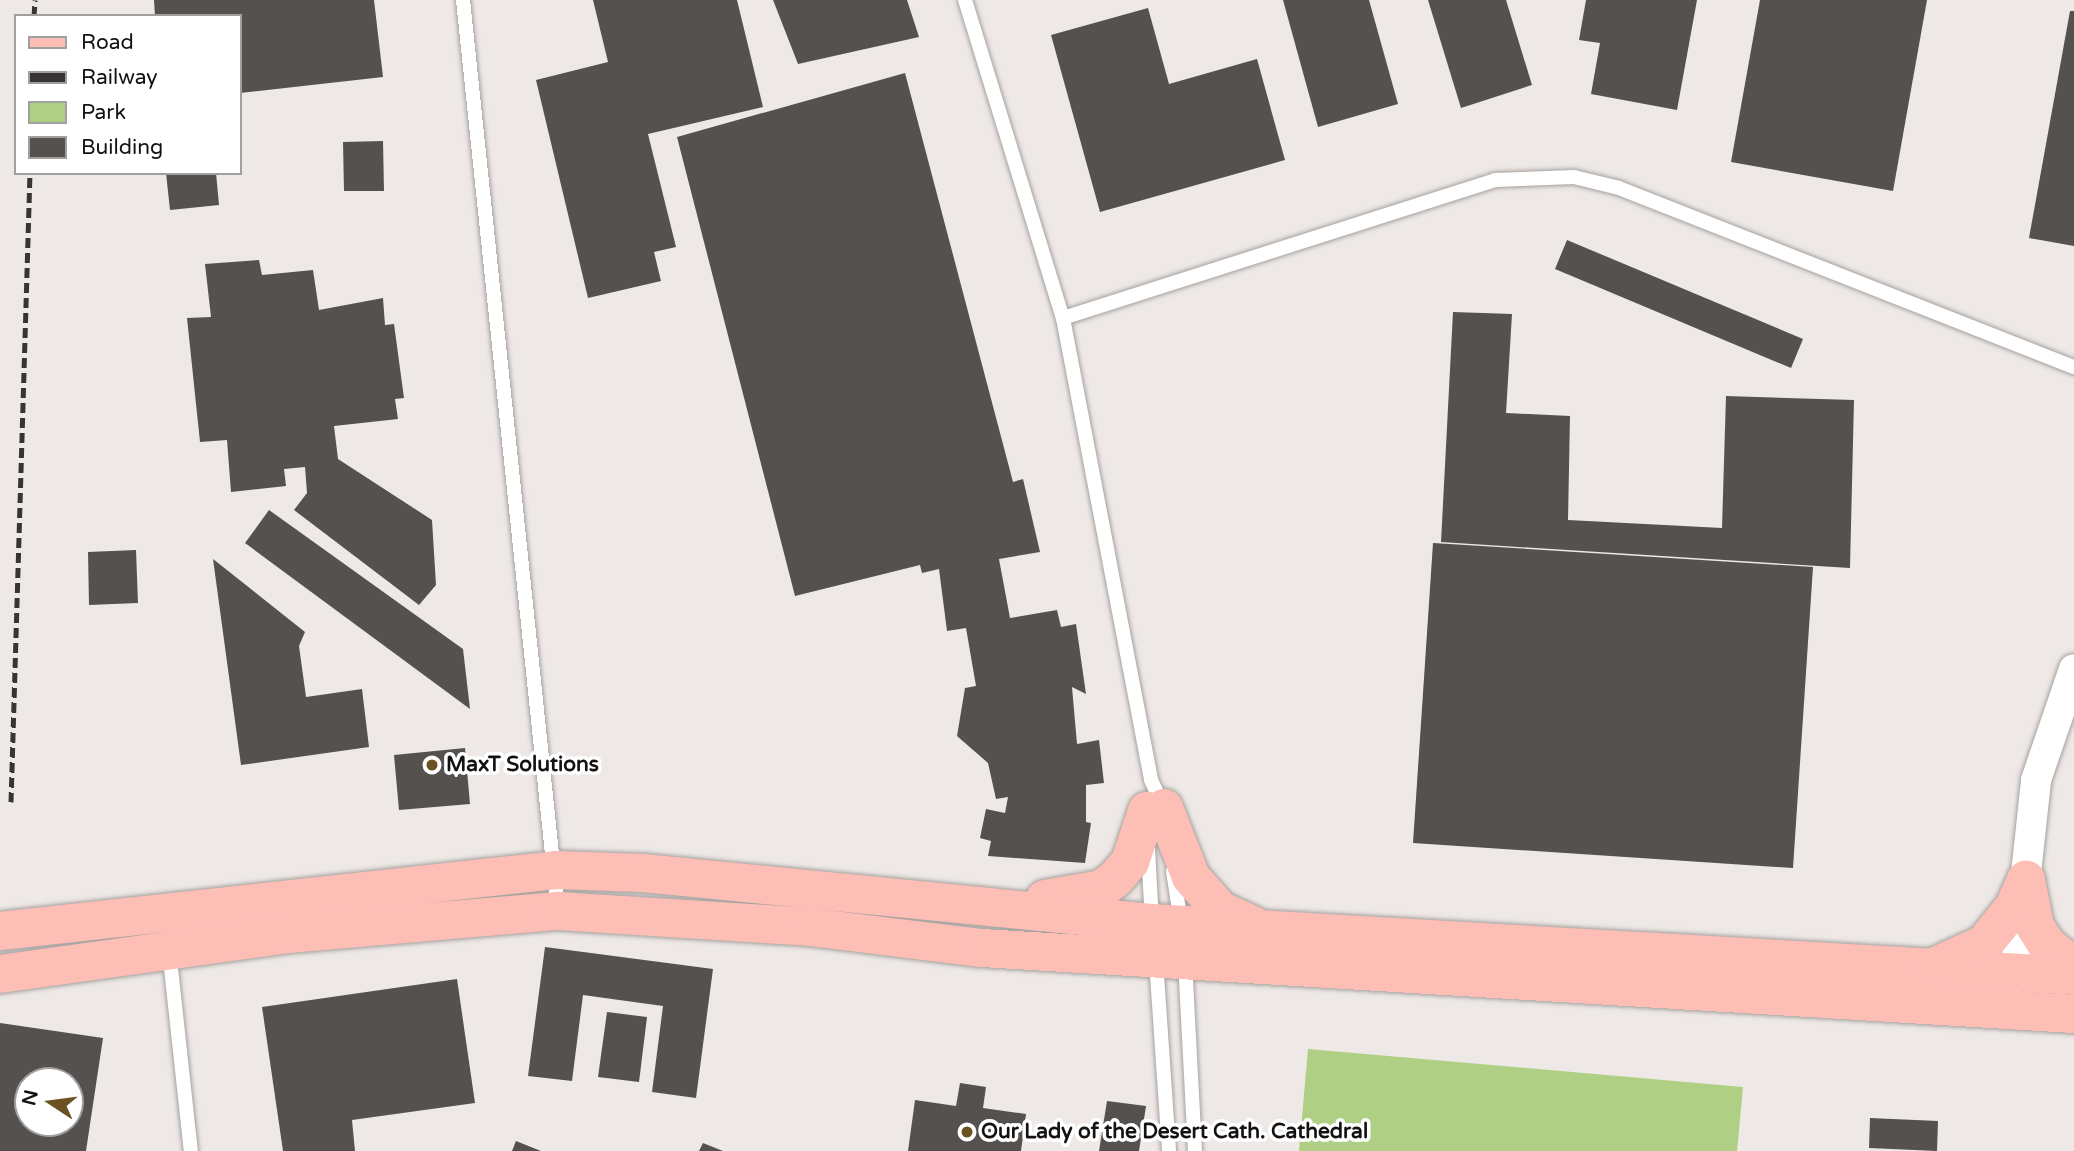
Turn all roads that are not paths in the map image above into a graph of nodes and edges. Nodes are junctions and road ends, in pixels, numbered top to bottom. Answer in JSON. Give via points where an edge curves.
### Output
{"nodes":[{"id":1,"x":463,"y":0,"type":"edge"},
{"id":2,"x":965,"y":0,"type":"edge"},
{"id":3,"x":1063,"y":318,"type":"junction"},
{"id":4,"x":2074,"y":367,"type":"edge"},
{"id":5,"x":2074,"y":669,"type":"edge"},
{"id":6,"x":1154,"y":800,"type":"junction"},
{"id":7,"x":556,"y":870,"type":"junction"},
{"id":8,"x":2026,"y":880,"type":"junction"},
{"id":9,"x":991,"y":909,"type":"junction"},
{"id":10,"x":558,"y":911,"type":"junction"},
{"id":11,"x":1257,"y":928,"type":"junction"},
{"id":12,"x":0,"y":930,"type":"edge"},
{"id":13,"x":166,"y":931,"type":"junction"},
{"id":14,"x":1168,"y":942,"type":"junction"},
{"id":15,"x":982,"y":948,"type":"junction"},
{"id":16,"x":1933,"y":967,"type":"junction"},
{"id":17,"x":2074,"y":967,"type":"edge"},
{"id":18,"x":2014,"y":973,"type":"junction"},
{"id":19,"x":0,"y":974,"type":"edge"},
{"id":20,"x":2074,"y":976,"type":"edge"},
{"id":21,"x":2012,"y":1012,"type":"junction"},
{"id":22,"x":2074,"y":1014,"type":"edge"},
{"id":23,"x":191,"y":1151,"type":"edge"},
{"id":24,"x":1169,"y":1151,"type":"edge"},
{"id":25,"x":1195,"y":1151,"type":"edge"}],
"edges":[{"from":1,"to":7,"type":"lane"},
{"from":2,"to":3,"type":"lane"},
{"from":3,"to":4,"type":"lane","via":[[1496,180],[1574,177],[1619,188]]},
{"from":3,"to":6,"type":"lane"},
{"from":5,"to":8,"type":"street","via":[[2036,780]]},
{"from":6,"to":9,"type":"main road","via":[[1130,862],[1102,890]]},
{"from":6,"to":11,"type":"main road","via":[[1191,877],[1220,910]]},
{"from":6,"to":14,"type":"lane"},
{"from":6,"to":14,"type":"lane"},
{"from":7,"to":9,"type":"main road","via":[[643,873]]},
{"from":7,"to":10,"type":"lane"},
{"from":7,"to":13,"type":"main road"},
{"from":8,"to":16,"type":"main road","via":[[2014,907],[1984,944]]},
{"from":8,"to":17,"type":"main road","via":[[2028,909],[2035,926],[2047,945]]},
{"from":8,"to":18,"type":"street"},
{"from":9,"to":14,"type":"main road"},
{"from":9,"to":15,"type":"main road"},
{"from":10,"to":13,"type":"main road","via":[[314,932]]},
{"from":10,"to":15,"type":"main road","via":[[796,926]]},
{"from":11,"to":14,"type":"main road"},
{"from":11,"to":16,"type":"main road"},
{"from":12,"to":13,"type":"main road"},
{"from":13,"to":19,"type":"main road"},
{"from":13,"to":23,"type":"lane"},
{"from":14,"to":15,"type":"main road"},
{"from":14,"to":21,"type":"main road"},
{"from":14,"to":24,"type":"lane"},
{"from":14,"to":25,"type":"lane"},
{"from":16,"to":18,"type":"main road"},
{"from":18,"to":20,"type":"main road"},
{"from":18,"to":21,"type":"street"},
{"from":21,"to":22,"type":"main road"}]}
